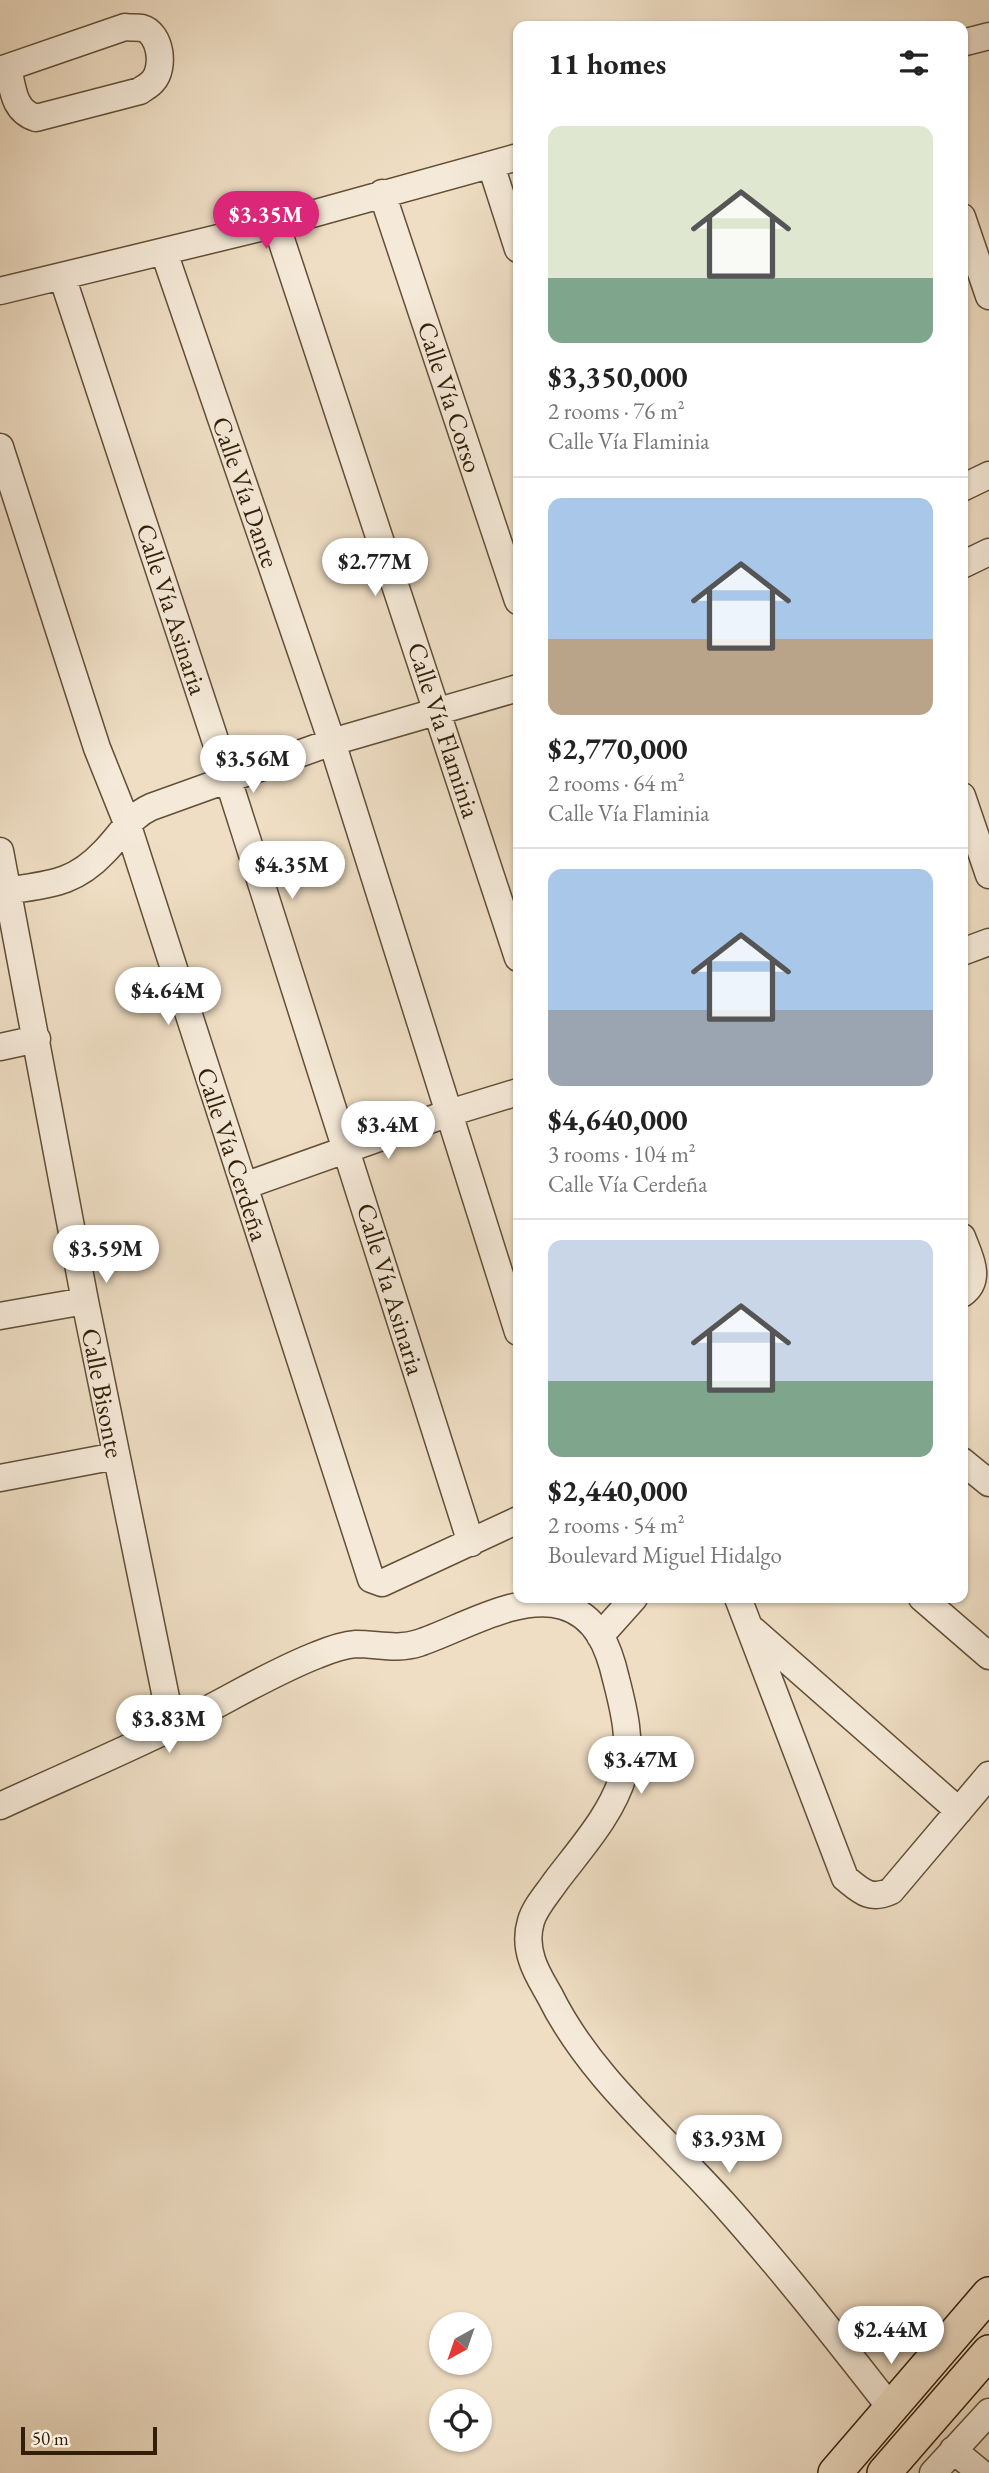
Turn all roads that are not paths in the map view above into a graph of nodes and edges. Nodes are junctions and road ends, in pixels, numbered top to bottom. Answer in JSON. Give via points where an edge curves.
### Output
{"nodes":[{"id":1,"x":989,"y":36,"type":"edge"},
{"id":2,"x":968,"y":41,"type":"edge"},
{"id":3,"x":4,"y":69,"type":"edge"},
{"id":4,"x":513,"y":158,"type":"edge"},
{"id":5,"x":491,"y":165,"type":"junction"},
{"id":6,"x":382,"y":193,"type":"junction"},
{"id":7,"x":276,"y":224,"type":"junction"},
{"id":8,"x":513,"y":233,"type":"edge"},
{"id":9,"x":968,"y":235,"type":"edge"},
{"id":10,"x":164,"y":252,"type":"junction"},
{"id":11,"x":62,"y":276,"type":"junction"},
{"id":12,"x":0,"y":291,"type":"edge"},
{"id":13,"x":989,"y":296,"type":"edge"},
{"id":14,"x":0,"y":447,"type":"edge"},
{"id":15,"x":989,"y":475,"type":"edge"},
{"id":16,"x":968,"y":485,"type":"edge"},
{"id":17,"x":989,"y":552,"type":"edge"},
{"id":18,"x":968,"y":562,"type":"edge"},
{"id":19,"x":513,"y":586,"type":"edge"},
{"id":20,"x":513,"y":690,"type":"edge"},
{"id":21,"x":438,"y":712,"type":"junction"},
{"id":22,"x":332,"y":742,"type":"junction"},
{"id":23,"x":228,"y":779,"type":"junction"},
{"id":24,"x":968,"y":814,"type":"edge"},
{"id":25,"x":127,"y":823,"type":"junction"},
{"id":26,"x":0,"y":851,"type":"edge"},
{"id":27,"x":989,"y":875,"type":"edge"},
{"id":28,"x":4,"y":892,"type":"edge"},
{"id":29,"x":989,"y":942,"type":"edge"},
{"id":30,"x":513,"y":943,"type":"edge"},
{"id":31,"x":968,"y":949,"type":"edge"},
{"id":32,"x":37,"y":1039,"type":"junction"},
{"id":33,"x":0,"y":1047,"type":"edge"},
{"id":34,"x":513,"y":1094,"type":"edge"},
{"id":35,"x":449,"y":1114,"type":"junction"},
{"id":36,"x":348,"y":1151,"type":"junction"},
{"id":37,"x":244,"y":1186,"type":"junction"},
{"id":38,"x":968,"y":1254,"type":"edge"},
{"id":39,"x":968,"y":1289,"type":"edge"},
{"id":40,"x":85,"y":1301,"type":"junction"},
{"id":41,"x":0,"y":1316,"type":"edge"},
{"id":42,"x":513,"y":1316,"type":"edge"},
{"id":43,"x":116,"y":1455,"type":"junction"},
{"id":44,"x":968,"y":1466,"type":"edge"},
{"id":45,"x":0,"y":1478,"type":"edge"},
{"id":46,"x":989,"y":1483,"type":"edge"},
{"id":47,"x":513,"y":1522,"type":"edge"},
{"id":48,"x":471,"y":1543,"type":"junction"},
{"id":49,"x":529,"y":1603,"type":"edge"},
{"id":50,"x":540,"y":1603,"type":"edge"},
{"id":51,"x":630,"y":1603,"type":"edge"},
{"id":52,"x":740,"y":1603,"type":"edge"},
{"id":53,"x":928,"y":1603,"type":"edge"},
{"id":54,"x":749,"y":1627,"type":"junction"},
{"id":55,"x":600,"y":1636,"type":"junction"},
{"id":56,"x":989,"y":1656,"type":"edge"},
{"id":57,"x":172,"y":1727,"type":"junction"},
{"id":58,"x":989,"y":1775,"type":"edge"},
{"id":59,"x":0,"y":1806,"type":"edge"},
{"id":60,"x":959,"y":1811,"type":"junction"},
{"id":61,"x":989,"y":2294,"type":"edge"},
{"id":62,"x":989,"y":2353,"type":"edge"},
{"id":63,"x":890,"y":2407,"type":"junction"},
{"id":64,"x":989,"y":2412,"type":"edge"},
{"id":65,"x":953,"y":2450,"type":"junction"},
{"id":66,"x":835,"y":2473,"type":"edge"},
{"id":67,"x":884,"y":2473,"type":"edge"},
{"id":68,"x":933,"y":2473,"type":"edge"},
{"id":69,"x":981,"y":2473,"type":"edge"}],
"edges":[{"from":1,"to":2,"type":"street"},
{"from":3,"to":3,"type":"street","via":[[18,106],[25,115],[36,118],[140,91],[154,81],[158,51],[155,37],[144,29],[125,27]]},
{"from":4,"to":5,"type":"street"},
{"from":5,"to":6,"type":"street"},
{"from":5,"to":8,"type":"street"},
{"from":6,"to":7,"type":"street"},
{"from":6,"to":19,"type":"street","name":"Calle Vía Corso"},
{"from":7,"to":10,"type":"street"},
{"from":7,"to":21,"type":"street","name":"Calle Vía Flaminia"},
{"from":9,"to":13,"type":"street"},
{"from":10,"to":11,"type":"street"},
{"from":10,"to":22,"type":"street","name":"Calle Vía Dante"},
{"from":11,"to":12,"type":"street"},
{"from":11,"to":23,"type":"street","name":"Calle Vía Asinaria"},
{"from":14,"to":25,"type":"street","name":"Calle Vía Cerdeña","via":[[96,748]]},
{"from":15,"to":16,"type":"street"},
{"from":17,"to":18,"type":"street"},
{"from":20,"to":21,"type":"street"},
{"from":21,"to":22,"type":"street"},
{"from":21,"to":30,"type":"street","name":"Calle Vía Flaminia"},
{"from":22,"to":23,"type":"street"},
{"from":22,"to":35,"type":"street","name":"Calle Vía Dante"},
{"from":23,"to":25,"type":"street","via":[[151,807]]},
{"from":23,"to":36,"type":"street","name":"Calle Vía Asinaria"},
{"from":24,"to":27,"type":"street"},
{"from":25,"to":28,"type":"street","via":[[101,855],[67,880]]},
{"from":25,"to":37,"type":"street","name":"Calle Vía Cerdeña"},
{"from":26,"to":28,"type":"street","name":"Calle Bisonte"},
{"from":28,"to":32,"type":"street","name":"Calle Bisonte"},
{"from":29,"to":31,"type":"street"},
{"from":32,"to":33,"type":"street"},
{"from":32,"to":40,"type":"street","name":"Calle Bisonte"},
{"from":34,"to":35,"type":"street"},
{"from":35,"to":36,"type":"street"},
{"from":35,"to":42,"type":"street","name":"Calle Vía Dante"},
{"from":36,"to":37,"type":"street"},
{"from":36,"to":48,"type":"street","name":"Calle Vía Asinaria"},
{"from":37,"to":48,"type":"street","name":"Calle Vía Cerdeña","via":[[374,1582],[382,1583]]},
{"from":38,"to":39,"type":"street","via":[[974,1271]]},
{"from":40,"to":41,"type":"street"},
{"from":40,"to":43,"type":"street","name":"Calle Bisonte"},
{"from":43,"to":45,"type":"street"},
{"from":43,"to":57,"type":"street","name":"Calle Bisonte"},
{"from":44,"to":46,"type":"street"},
{"from":47,"to":48,"type":"street"},
{"from":49,"to":57,"type":"street","via":[[415,1644],[355,1644],[314,1656]]},
{"from":50,"to":55,"type":"street","via":[[568,1607],[583,1615]]},
{"from":51,"to":55,"type":"street"},
{"from":52,"to":54,"type":"street"},
{"from":53,"to":56,"type":"street"},
{"from":54,"to":60,"type":"street"},
{"from":54,"to":60,"type":"street","via":[[845,1878],[863,1893],[880,1896],[891,1891]]},
{"from":55,"to":63,"type":"street","via":[[612,1660],[624,1709],[625,1769],[618,1792],[531,1919],[528,1944],[534,1965],[580,2047],[768,2255]]},
{"from":57,"to":59,"type":"street"},
{"from":58,"to":60,"type":"street"},
{"from":61,"to":63,"type":"main road"},
{"from":62,"to":67,"type":"main road"},
{"from":63,"to":66,"type":"main road"},
{"from":64,"to":65,"type":"street"},
{"from":65,"to":68,"type":"street"},
{"from":65,"to":69,"type":"street"}]}
